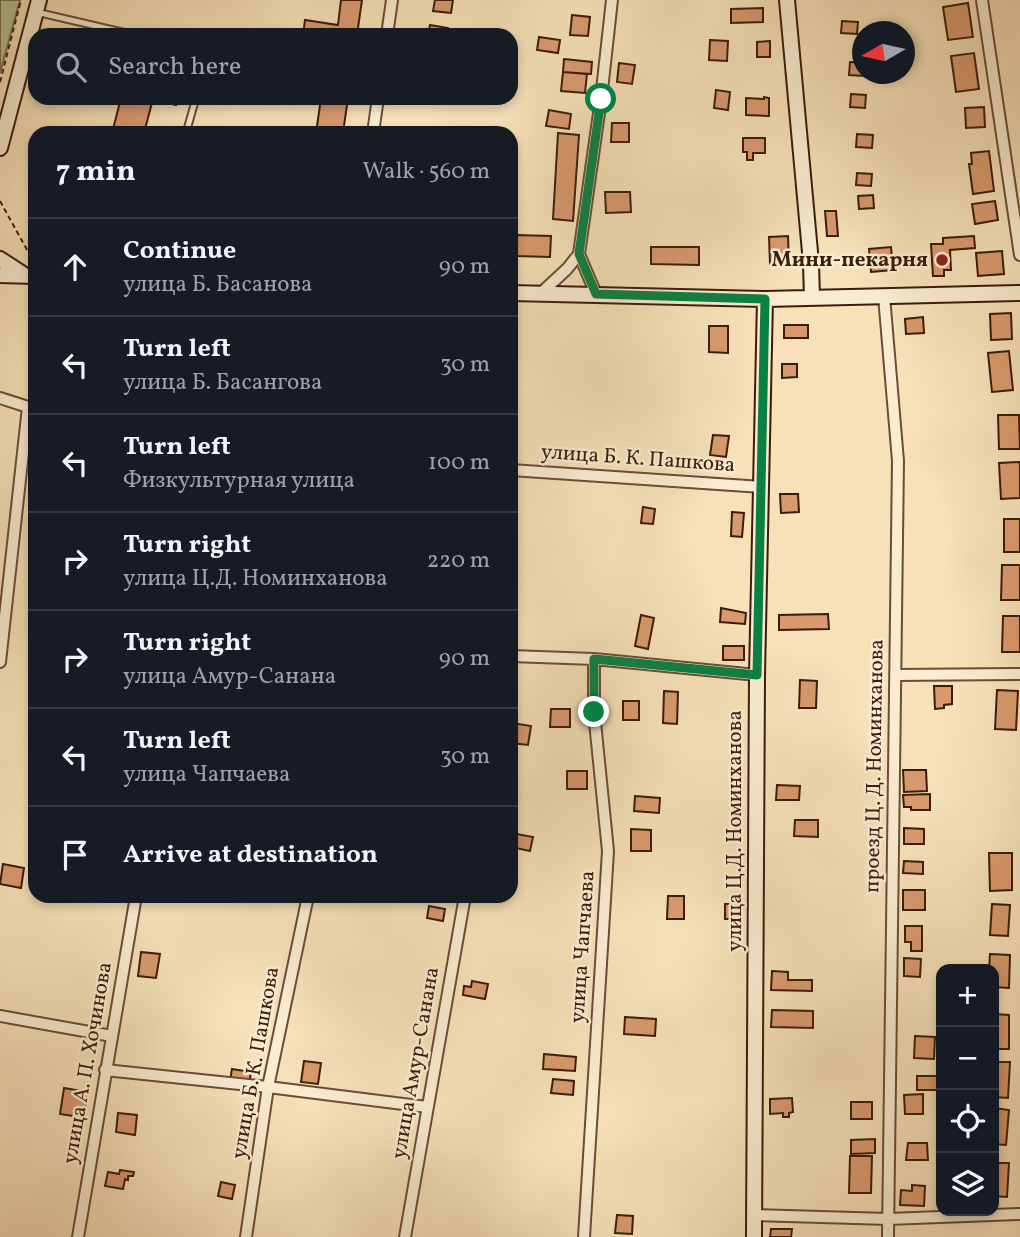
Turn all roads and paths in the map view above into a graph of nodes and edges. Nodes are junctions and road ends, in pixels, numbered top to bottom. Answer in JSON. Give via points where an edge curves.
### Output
{"nodes":[{"id":1,"x":21,"y":0,"type":"edge"},
{"id":2,"x":392,"y":0,"type":"edge"},
{"id":3,"x":612,"y":0,"type":"edge"},
{"id":4,"x":787,"y":0,"type":"edge"},
{"id":5,"x":982,"y":0,"type":"edge"},
{"id":6,"x":38,"y":6,"type":"edge"},
{"id":7,"x":32,"y":28,"type":"edge"},
{"id":8,"x":112,"y":28,"type":"edge"},
{"id":9,"x":388,"y":28,"type":"edge"},
{"id":10,"x":28,"y":43,"type":"edge"},
{"id":11,"x":0,"y":82,"type":"edge"},
{"id":12,"x":194,"y":105,"type":"edge"},
{"id":13,"x":377,"y":105,"type":"edge"},
{"id":14,"x":188,"y":126,"type":"edge"},
{"id":15,"x":374,"y":126,"type":"edge"},
{"id":16,"x":0,"y":148,"type":"edge"},
{"id":17,"x":0,"y":201,"type":"edge"},
{"id":18,"x":28,"y":252,"type":"edge"},
{"id":19,"x":579,"y":254,"type":"junction"},
{"id":20,"x":1020,"y":255,"type":"edge"},
{"id":21,"x":0,"y":260,"type":"edge"},
{"id":22,"x":28,"y":274,"type":"edge"},
{"id":23,"x":0,"y":275,"type":"edge"},
{"id":24,"x":28,"y":275,"type":"edge"},
{"id":25,"x":518,"y":293,"type":"edge"},
{"id":26,"x":541,"y":293,"type":"junction"},
{"id":27,"x":1020,"y":293,"type":"edge"},
{"id":28,"x":596,"y":294,"type":"junction"},
{"id":29,"x":884,"y":296,"type":"junction"},
{"id":30,"x":811,"y":298,"type":"junction"},
{"id":31,"x":765,"y":299,"type":"junction"},
{"id":32,"x":0,"y":398,"type":"edge"},
{"id":33,"x":518,"y":470,"type":"edge"},
{"id":34,"x":762,"y":487,"type":"junction"},
{"id":35,"x":518,"y":656,"type":"edge"},
{"id":36,"x":594,"y":659,"type":"junction"},
{"id":37,"x":0,"y":662,"type":"edge"},
{"id":38,"x":1020,"y":674,"type":"edge"},
{"id":39,"x":757,"y":675,"type":"junction"},
{"id":40,"x":895,"y":676,"type":"junction"},
{"id":41,"x":135,"y":903,"type":"edge"},
{"id":42,"x":307,"y":903,"type":"edge"},
{"id":43,"x":464,"y":903,"type":"edge"},
{"id":44,"x":0,"y":1016,"type":"edge"},
{"id":45,"x":112,"y":1036,"type":"junction"},
{"id":46,"x":105,"y":1070,"type":"junction"},
{"id":47,"x":268,"y":1087,"type":"junction"},
{"id":48,"x":426,"y":1107,"type":"junction"},
{"id":49,"x":1020,"y":1214,"type":"edge"},
{"id":50,"x":754,"y":1215,"type":"junction"},
{"id":51,"x":888,"y":1219,"type":"junction"},
{"id":52,"x":78,"y":1237,"type":"edge"},
{"id":53,"x":246,"y":1237,"type":"edge"},
{"id":54,"x":405,"y":1237,"type":"edge"},
{"id":55,"x":584,"y":1237,"type":"edge"},
{"id":56,"x":754,"y":1237,"type":"edge"},
{"id":57,"x":888,"y":1237,"type":"edge"}],
"edges":[{"from":1,"to":11,"type":"path"},
{"from":2,"to":9,"type":"street"},
{"from":3,"to":19,"type":"street"},
{"from":4,"to":30,"type":"street"},
{"from":5,"to":20,"type":"street"},
{"from":6,"to":7,"type":"street"},
{"from":6,"to":8,"type":"lane"},
{"from":10,"to":16,"type":"street"},
{"from":12,"to":14,"type":"lane"},
{"from":13,"to":15,"type":"street"},
{"from":17,"to":18,"type":"path"},
{"from":19,"to":26,"type":"street"},
{"from":19,"to":28,"type":"street"},
{"from":21,"to":22,"type":"street"},
{"from":23,"to":24,"type":"street"},
{"from":25,"to":26,"type":"street"},
{"from":26,"to":28,"type":"street"},
{"from":27,"to":29,"type":"street"},
{"from":28,"to":31,"type":"street"},
{"from":29,"to":30,"type":"street"},
{"from":29,"to":40,"type":"street","name":"проезд Ц. Д. Номинханова","via":[[898,461]]},
{"from":30,"to":31,"type":"street"},
{"from":31,"to":34,"type":"street","name":"улица Ц.Д. Номинханова"},
{"from":32,"to":37,"type":"street","via":[[28,407]]},
{"from":33,"to":34,"type":"street","name":"улица Б. К. Пашкова"},
{"from":34,"to":39,"type":"street","name":"улица Ц.Д. Номинханова"},
{"from":35,"to":36,"type":"street"},
{"from":36,"to":39,"type":"street"},
{"from":36,"to":55,"type":"street","name":"улица Чапчаева","via":[[594,712],[608,851]]},
{"from":38,"to":40,"type":"street"},
{"from":39,"to":50,"type":"street","name":"улица Ц.Д. Номинханова"},
{"from":40,"to":51,"type":"street","name":"проезд Ц. Д. Номинханова"},
{"from":41,"to":45,"type":"street","name":"улица А. П. Хочинова"},
{"from":42,"to":47,"type":"street","name":"улица Б. К. Пашкова"},
{"from":43,"to":48,"type":"street","name":"улица Амур-Санана"},
{"from":44,"to":45,"type":"street"},
{"from":45,"to":46,"type":"street","name":"улица А. П. Хочинова"},
{"from":46,"to":47,"type":"street"},
{"from":46,"to":52,"type":"street","name":"улица А. П. Хочинова"},
{"from":47,"to":48,"type":"street"},
{"from":47,"to":53,"type":"street","name":"улица Б. К. Пашкова"},
{"from":48,"to":54,"type":"street","name":"улица Амур-Санана"},
{"from":49,"to":51,"type":"street"},
{"from":50,"to":51,"type":"street"},
{"from":50,"to":56,"type":"street","name":"улица Ц.Д. Номинханова"},
{"from":51,"to":57,"type":"street","name":"проезд Ц. Д. Номинханова"}]}
